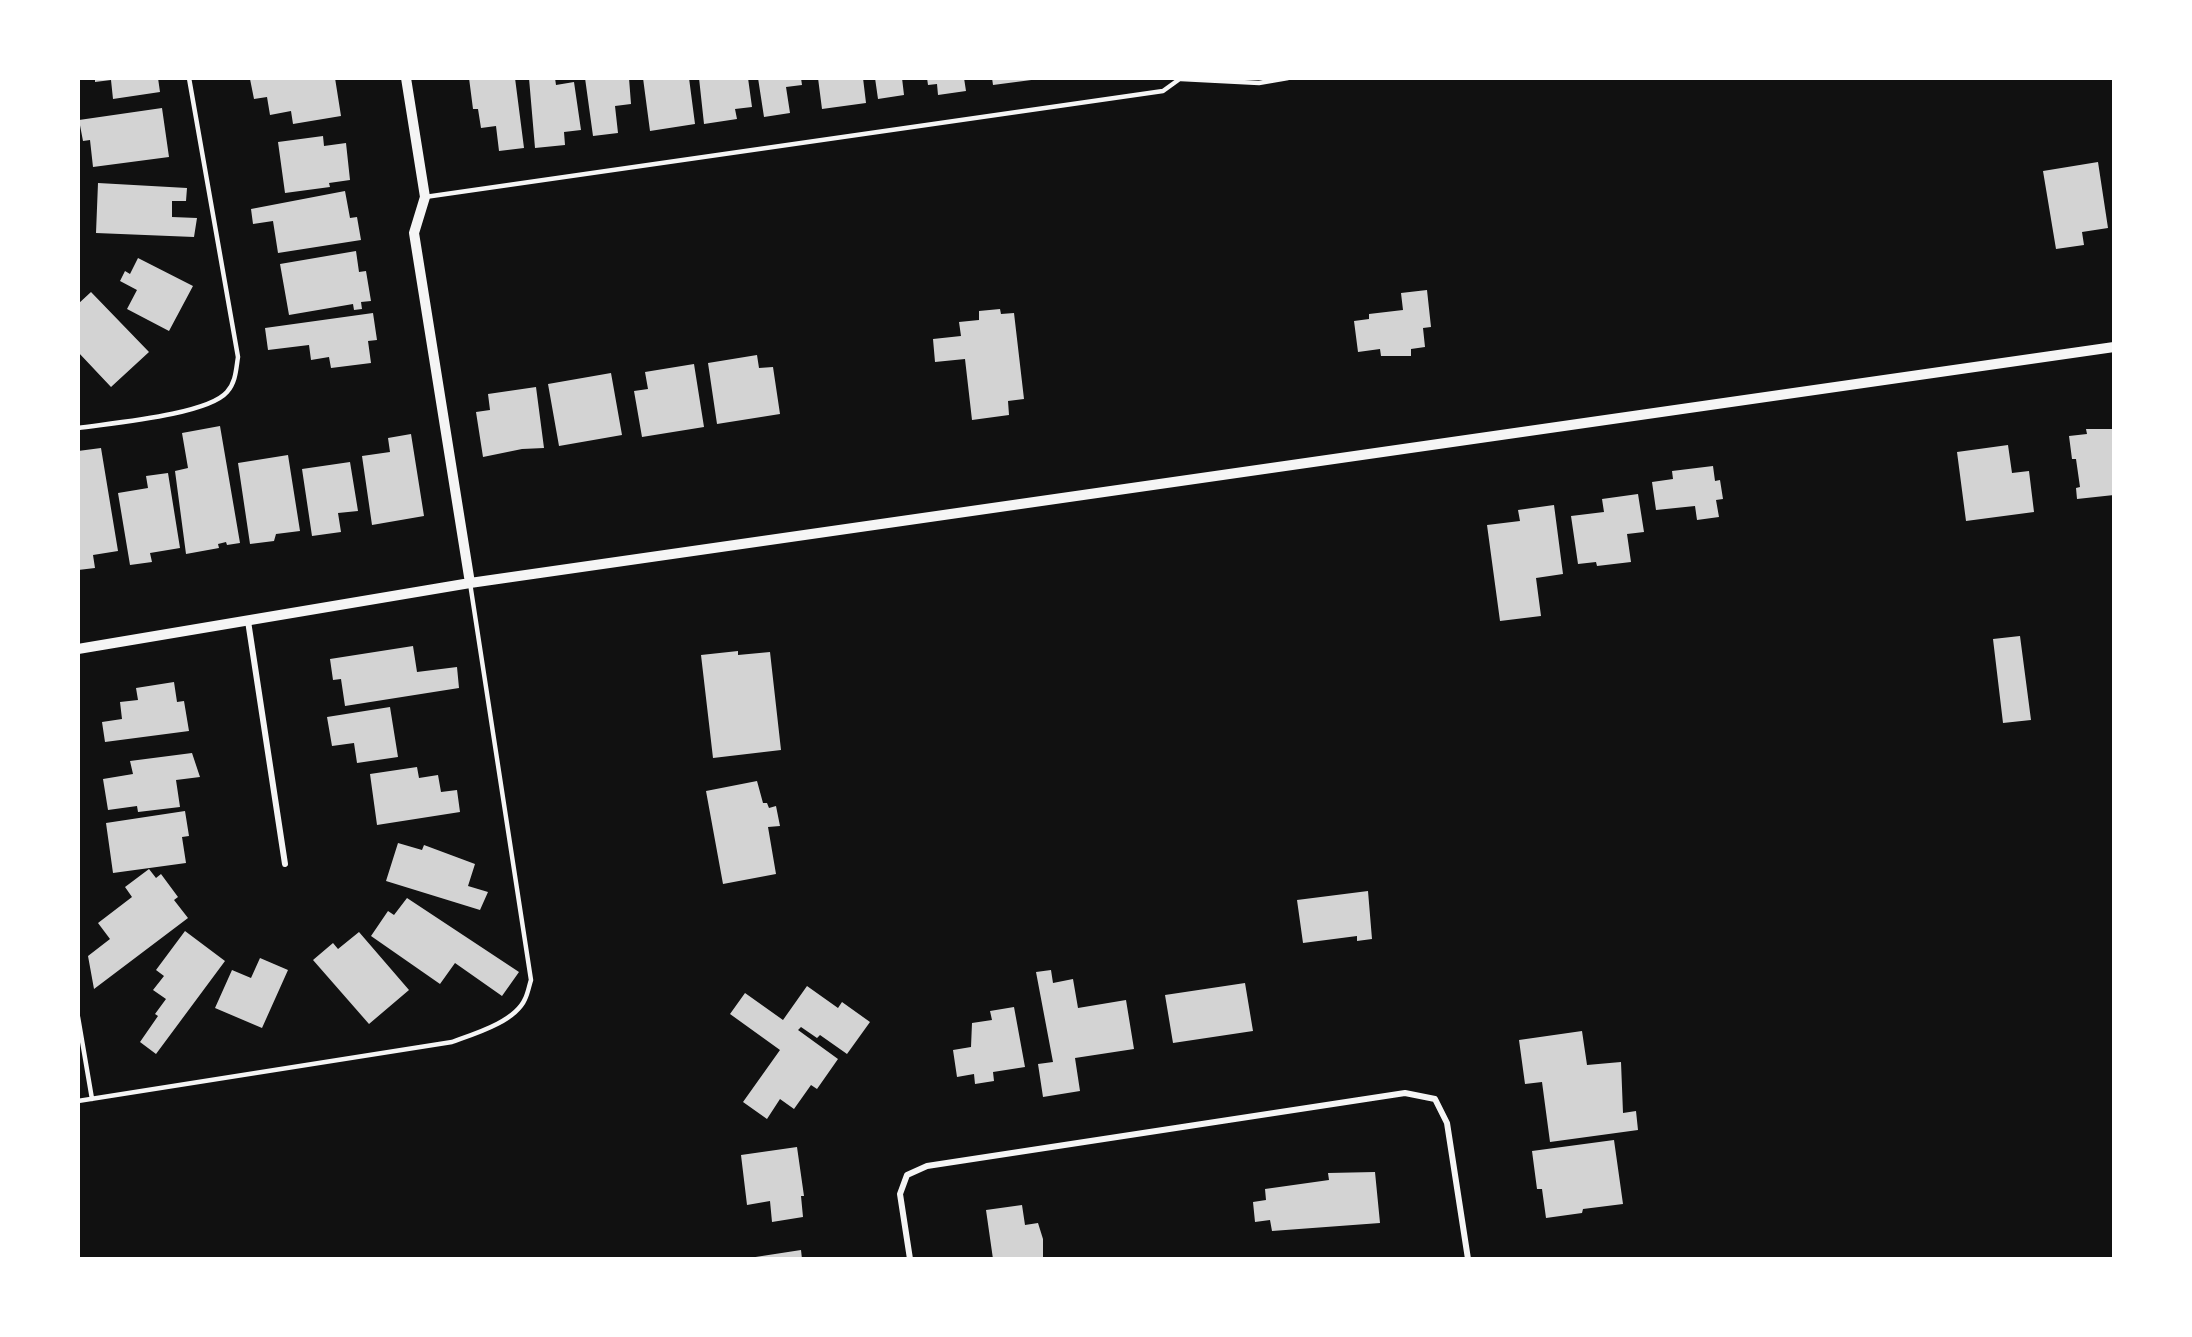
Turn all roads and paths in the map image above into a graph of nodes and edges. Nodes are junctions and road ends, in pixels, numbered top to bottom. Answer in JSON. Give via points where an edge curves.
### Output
{"nodes":[{"id":1,"x":189,"y":78,"type":"edge"},
{"id":2,"x":406,"y":78,"type":"edge"},
{"id":3,"x":1288,"y":78,"type":"edge"},
{"id":4,"x":1181,"y":79,"type":"edge"},
{"id":5,"x":425,"y":197,"type":"junction"},
{"id":6,"x":2114,"y":347,"type":"edge"},
{"id":7,"x":78,"y":428,"type":"edge"},
{"id":8,"x":470,"y":583,"type":"junction"},
{"id":9,"x":248,"y":621,"type":"junction"},
{"id":10,"x":78,"y":649,"type":"edge"},
{"id":11,"x":285,"y":864,"type":"dead end"},
{"id":12,"x":78,"y":1017,"type":"edge"},
{"id":13,"x":92,"y":1099,"type":"junction"},
{"id":14,"x":78,"y":1101,"type":"edge"},
{"id":15,"x":910,"y":1259,"type":"edge"},
{"id":16,"x":1468,"y":1259,"type":"edge"}],
"edges":[{"from":1,"to":7,"type":"lane","via":[[238,357],[235,379],[226,393],[197,409]]},
{"from":2,"to":5,"type":"street"},
{"from":3,"to":4,"type":"lane","via":[[1258,83]]},
{"from":4,"to":5,"type":"lane","via":[[1163,91]]},
{"from":5,"to":8,"type":"street","via":[[414,232]]},
{"from":6,"to":8,"type":"street"},
{"from":8,"to":9,"type":"street"},
{"from":8,"to":13,"type":"lane","via":[[531,980],[524,1001],[490,1029],[452,1042]]},
{"from":9,"to":10,"type":"street"},
{"from":9,"to":11,"type":"street"},
{"from":12,"to":13,"type":"lane"},
{"from":13,"to":14,"type":"lane"},
{"from":15,"to":16,"type":"street","via":[[900,1194],[907,1175],[927,1166],[1405,1093],[1435,1099],[1447,1123]]}]}
